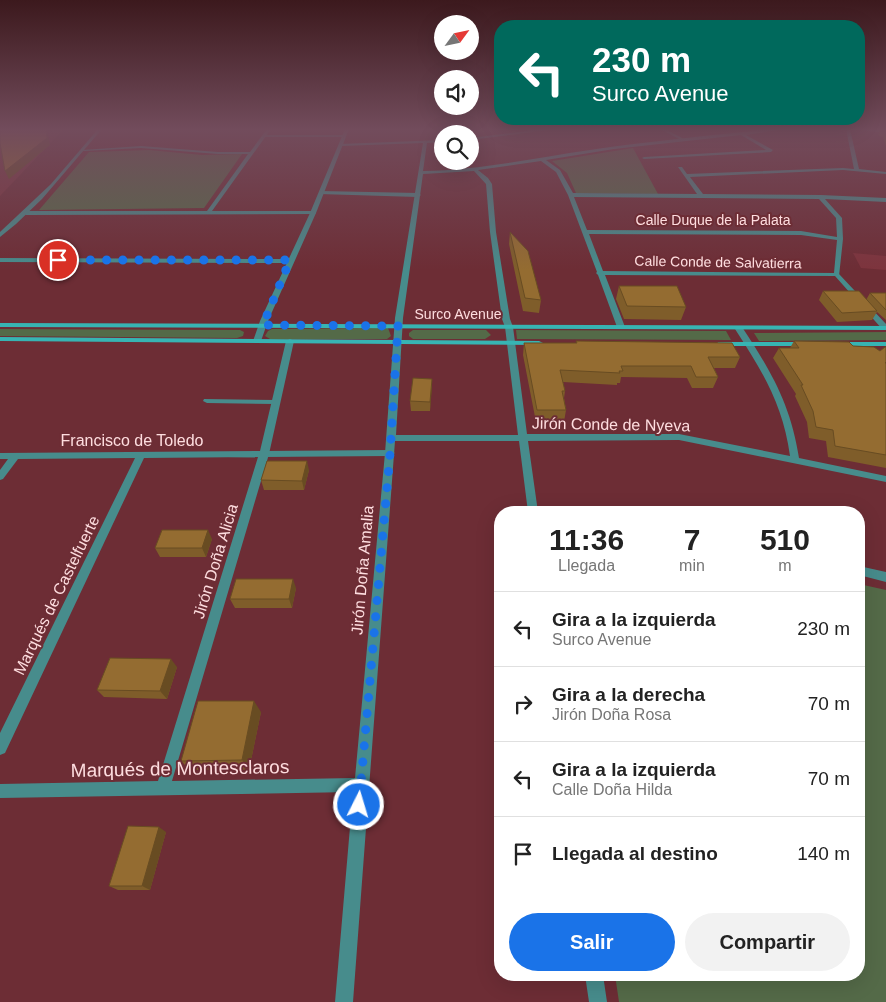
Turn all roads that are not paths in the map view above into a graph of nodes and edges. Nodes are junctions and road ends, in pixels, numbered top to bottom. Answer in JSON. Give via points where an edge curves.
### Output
{"nodes":[{"id":1,"x":60,"y":176,"type":"edge"},
{"id":2,"x":235,"y":176,"type":"edge"},
{"id":3,"x":328,"y":176,"type":"edge"},
{"id":4,"x":421,"y":176,"type":"edge"},
{"id":5,"x":482,"y":176,"type":"edge"},
{"id":6,"x":561,"y":176,"type":"edge"},
{"id":7,"x":686,"y":176,"type":"joint"},
{"id":8,"x":692,"y":176,"type":"edge"},
{"id":9,"x":321,"y":193,"type":"junction"},
{"id":10,"x":418,"y":195,"type":"junction"},
{"id":11,"x":571,"y":195,"type":"junction"},
{"id":12,"x":701,"y":196,"type":"junction"},
{"id":13,"x":821,"y":197,"type":"junction"},
{"id":14,"x":886,"y":200,"type":"edge"},
{"id":15,"x":209,"y":212,"type":"junction"},
{"id":16,"x":26,"y":213,"type":"junction"},
{"id":17,"x":313,"y":213,"type":"junction"},
{"id":18,"x":584,"y":232,"type":"junction"},
{"id":19,"x":0,"y":235,"type":"edge"},
{"id":20,"x":840,"y":239,"type":"junction"},
{"id":21,"x":0,"y":260,"type":"edge"},
{"id":22,"x":290,"y":260,"type":"junction"},
{"id":23,"x":599,"y":273,"type":"junction"},
{"id":24,"x":837,"y":275,"type":"junction"},
{"id":25,"x":263,"y":325,"type":"junction"},
{"id":26,"x":0,"y":326,"type":"edge"},
{"id":27,"x":398,"y":326,"type":"junction"},
{"id":28,"x":508,"y":326,"type":"junction"},
{"id":29,"x":620,"y":328,"type":"junction"},
{"id":30,"x":739,"y":328,"type":"junction"},
{"id":31,"x":886,"y":328,"type":"edge"},
{"id":32,"x":0,"y":339,"type":"edge"},
{"id":33,"x":257,"y":341,"type":"junction"},
{"id":34,"x":290,"y":341,"type":"junction"},
{"id":35,"x":398,"y":341,"type":"junction"},
{"id":36,"x":511,"y":343,"type":"junction"},
{"id":37,"x":551,"y":343,"type":"edge"},
{"id":38,"x":711,"y":344,"type":"edge"},
{"id":39,"x":749,"y":344,"type":"junction"},
{"id":40,"x":817,"y":344,"type":"edge"},
{"id":41,"x":827,"y":344,"type":"edge"},
{"id":42,"x":846,"y":344,"type":"junction"},
{"id":43,"x":886,"y":344,"type":"edge"},
{"id":44,"x":867,"y":352,"type":"edge"},
{"id":45,"x":207,"y":401,"type":"dead end"},
{"id":46,"x":276,"y":402,"type":"junction"},
{"id":47,"x":392,"y":438,"type":"junction"},
{"id":48,"x":524,"y":438,"type":"junction"},
{"id":49,"x":264,"y":454,"type":"junction"},
{"id":50,"x":390,"y":454,"type":"junction"},
{"id":51,"x":140,"y":455,"type":"junction"},
{"id":52,"x":0,"y":456,"type":"edge"},
{"id":53,"x":15,"y":456,"type":"junction"},
{"id":54,"x":796,"y":460,"type":"junction"},
{"id":55,"x":0,"y":477,"type":"edge"},
{"id":56,"x":886,"y":479,"type":"edge"},
{"id":57,"x":532,"y":506,"type":"edge"},
{"id":58,"x":865,"y":573,"type":"edge"},
{"id":59,"x":886,"y":578,"type":"edge"},
{"id":60,"x":0,"y":748,"type":"edge"},
{"id":61,"x":361,"y":785,"type":"junction"},
{"id":62,"x":164,"y":788,"type":"junction"},
{"id":63,"x":0,"y":791,"type":"edge"},
{"id":64,"x":595,"y":981,"type":"edge"},
{"id":65,"x":344,"y":1002,"type":"edge"},
{"id":66,"x":598,"y":1002,"type":"edge"}],
"edges":[{"from":1,"to":16,"type":"street"},
{"from":2,"to":15,"type":"street"},
{"from":3,"to":9,"type":"street"},
{"from":4,"to":10,"type":"street","name":"Jirón Doña Amalia"},
{"from":5,"to":28,"type":"street","via":[[489,184],[492,232]]},
{"from":6,"to":11,"type":"street"},
{"from":7,"to":8,"type":"street"},
{"from":7,"to":12,"type":"street"},
{"from":9,"to":10,"type":"street"},
{"from":9,"to":17,"type":"street"},
{"from":10,"to":27,"type":"street","name":"Jirón Doña Amalia"},
{"from":11,"to":12,"type":"street"},
{"from":11,"to":18,"type":"street"},
{"from":12,"to":13,"type":"street"},
{"from":13,"to":14,"type":"street"},
{"from":13,"to":20,"type":"street","via":[[839,218]]},
{"from":15,"to":16,"type":"street"},
{"from":15,"to":17,"type":"street"},
{"from":16,"to":19,"type":"street"},
{"from":17,"to":22,"type":"street"},
{"from":18,"to":20,"type":"street","name":"Calle Duque de la Palata","via":[[801,233]]},
{"from":18,"to":23,"type":"street"},
{"from":20,"to":24,"type":"street"},
{"from":21,"to":22,"type":"street"},
{"from":22,"to":25,"type":"street"},
{"from":23,"to":24,"type":"street","name":"Calle Conde de Salvatierra"},
{"from":23,"to":29,"type":"street"},
{"from":24,"to":31,"type":"street"},
{"from":25,"to":26,"type":"main road","name":"Surco Avenue"},
{"from":25,"to":27,"type":"main road","name":"Surco Avenue"},
{"from":25,"to":33,"type":"street"},
{"from":27,"to":28,"type":"main road","name":"Surco Avenue"},
{"from":27,"to":35,"type":"street","name":"Jirón Doña Amalia"},
{"from":28,"to":29,"type":"main road","name":"Surco Avenue"},
{"from":28,"to":36,"type":"street"},
{"from":29,"to":30,"type":"main road","name":"Surco Avenue"},
{"from":30,"to":31,"type":"main road","name":"Surco Avenue"},
{"from":30,"to":39,"type":"street"},
{"from":32,"to":33,"type":"main road","name":"Surco Avenue"},
{"from":33,"to":34,"type":"main road","name":"Surco Avenue"},
{"from":34,"to":35,"type":"main road","name":"Surco Avenue"},
{"from":34,"to":46,"type":"street","name":"Jirón Doña Alicia"},
{"from":35,"to":36,"type":"main road","name":"Surco Avenue"},
{"from":35,"to":47,"type":"street","name":"Jirón Doña Amalia"},
{"from":36,"to":37,"type":"main road","name":"Surco Avenue"},
{"from":36,"to":48,"type":"street"},
{"from":38,"to":39,"type":"main road"},
{"from":39,"to":40,"type":"main road"},
{"from":39,"to":54,"type":"street","via":[[772,380],[786,412]]},
{"from":41,"to":42,"type":"main road"},
{"from":42,"to":43,"type":"main road"},
{"from":42,"to":44,"type":"lane"},
{"from":45,"to":46,"type":"lane"},
{"from":46,"to":49,"type":"street","name":"Jirón Doña Alicia"},
{"from":47,"to":48,"type":"street","name":"Jirón Conde de Nyeva"},
{"from":47,"to":50,"type":"street","name":"Jirón Doña Amalia"},
{"from":48,"to":54,"type":"street","name":"Jirón Conde de Nyeva","via":[[679,437]]},
{"from":48,"to":57,"type":"street"},
{"from":49,"to":50,"type":"street","name":"Francisco de Toledo"},
{"from":49,"to":51,"type":"street","name":"Francisco de Toledo"},
{"from":49,"to":62,"type":"street","name":"Jirón Doña Alicia"},
{"from":50,"to":61,"type":"street","name":"Jirón Doña Amalia"},
{"from":51,"to":53,"type":"street","name":"Francisco de Toledo"},
{"from":51,"to":60,"type":"street","name":"Marqués de Castelfuerte"},
{"from":52,"to":53,"type":"street","name":"Francisco de Toledo"},
{"from":53,"to":55,"type":"street"},
{"from":54,"to":56,"type":"street","name":"Jirón Conde de Nyeva"},
{"from":58,"to":59,"type":"street"},
{"from":61,"to":62,"type":"street","name":"Marqués de Montesclaros"},
{"from":61,"to":65,"type":"street","name":"Jirón Doña Amalia"},
{"from":62,"to":63,"type":"street","name":"Marqués de Montesclaros"},
{"from":64,"to":66,"type":"street"}]}
